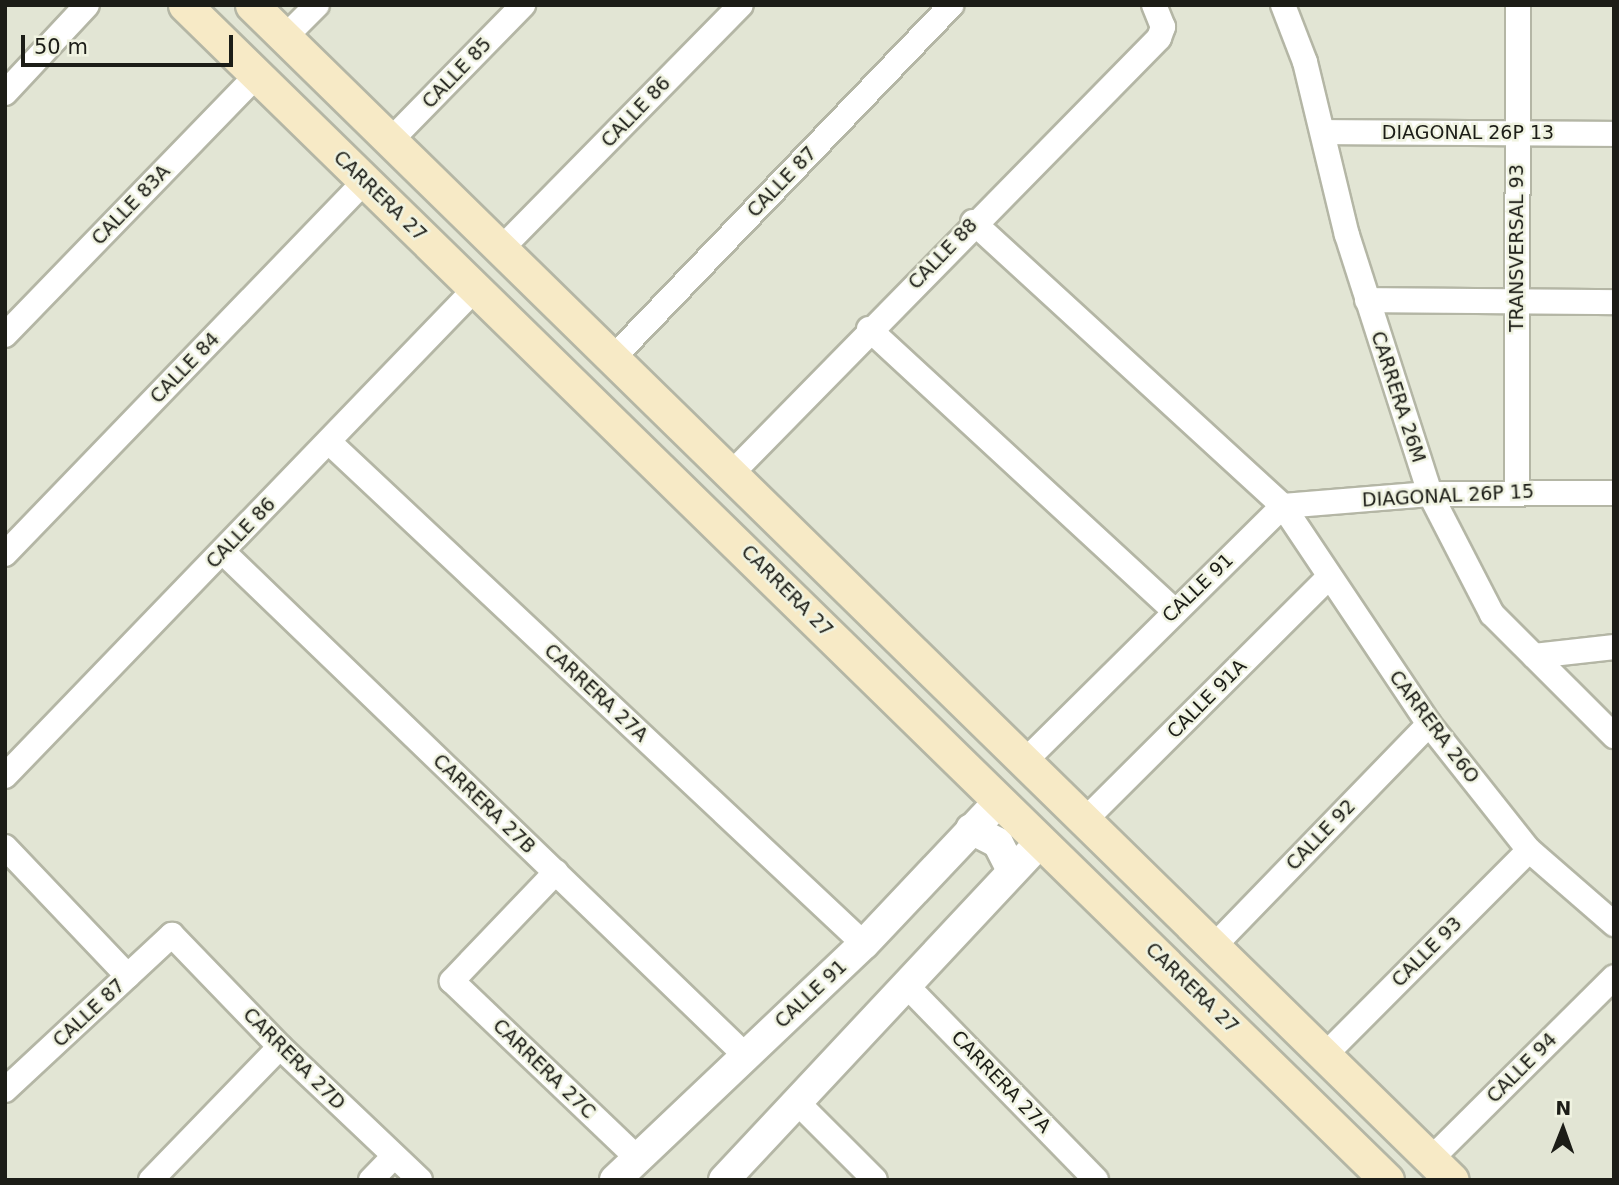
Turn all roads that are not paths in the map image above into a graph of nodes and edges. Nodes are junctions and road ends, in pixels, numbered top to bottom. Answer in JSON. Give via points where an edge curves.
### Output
{"nodes":[{"id":1,"x":87,"y":5,"type":"edge"},
{"id":2,"x":185,"y":5,"type":"edge"},
{"id":3,"x":253,"y":5,"type":"edge"},
{"id":4,"x":317,"y":5,"type":"edge"},
{"id":5,"x":523,"y":5,"type":"edge"},
{"id":6,"x":741,"y":5,"type":"edge"},
{"id":7,"x":951,"y":5,"type":"edge"},
{"id":8,"x":1154,"y":5,"type":"edge"},
{"id":9,"x":1283,"y":5,"type":"edge"},
{"id":10,"x":1518,"y":5,"type":"edge"},
{"id":11,"x":285,"y":37,"type":"junction"},
{"id":12,"x":257,"y":75,"type":"junction"},
{"id":13,"x":5,"y":93,"type":"edge"},
{"id":14,"x":1322,"y":132,"type":"junction"},
{"id":15,"x":1518,"y":133,"type":"junction"},
{"id":16,"x":1614,"y":134,"type":"edge"},
{"id":17,"x":391,"y":140,"type":"junction"},
{"id":18,"x":365,"y":181,"type":"junction"},
{"id":19,"x":973,"y":222,"type":"junction"},
{"id":20,"x":501,"y":249,"type":"junction"},
{"id":21,"x":475,"y":289,"type":"junction"},
{"id":22,"x":1367,"y":300,"type":"junction"},
{"id":23,"x":1516,"y":301,"type":"junction"},
{"id":24,"x":1614,"y":302,"type":"edge"},
{"id":25,"x":869,"y":329,"type":"junction"},
{"id":26,"x":5,"y":335,"type":"edge"},
{"id":27,"x":613,"y":358,"type":"junction"},
{"id":28,"x":329,"y":442,"type":"junction"},
{"id":29,"x":731,"y":474,"type":"junction"},
{"id":30,"x":1517,"y":491,"type":"junction"},
{"id":31,"x":1614,"y":493,"type":"edge"},
{"id":32,"x":1420,"y":495,"type":"junction"},
{"id":33,"x":1283,"y":506,"type":"junction"},
{"id":34,"x":223,"y":552,"type":"junction"},
{"id":35,"x":5,"y":554,"type":"edge"},
{"id":36,"x":1328,"y":578,"type":"junction"},
{"id":37,"x":1174,"y":610,"type":"junction"},
{"id":38,"x":1614,"y":648,"type":"edge"},
{"id":39,"x":1534,"y":656,"type":"junction"},
{"id":40,"x":1429,"y":724,"type":"junction"},
{"id":41,"x":1614,"y":736,"type":"edge"},
{"id":42,"x":1025,"y":761,"type":"junction"},
{"id":43,"x":5,"y":776,"type":"edge"},
{"id":44,"x":999,"y":801,"type":"junction"},
{"id":45,"x":1085,"y":820,"type":"junction"},
{"id":46,"x":971,"y":829,"type":"junction"},
{"id":47,"x":1040,"y":842,"type":"junction"},
{"id":48,"x":5,"y":847,"type":"edge"},
{"id":49,"x":1529,"y":850,"type":"junction"},
{"id":50,"x":1012,"y":870,"type":"junction"},
{"id":51,"x":556,"y":872,"type":"junction"},
{"id":52,"x":1614,"y":924,"type":"edge"},
{"id":53,"x":172,"y":935,"type":"joint"},
{"id":54,"x":864,"y":944,"type":"junction"},
{"id":55,"x":1214,"y":946,"type":"junction"},
{"id":56,"x":128,"y":976,"type":"junction"},
{"id":57,"x":1614,"y":977,"type":"edge"},
{"id":58,"x":906,"y":985,"type":"junction"},
{"id":59,"x":280,"y":1047,"type":"junction"},
{"id":60,"x":745,"y":1055,"type":"junction"},
{"id":61,"x":1325,"y":1055,"type":"junction"},
{"id":62,"x":8,"y":1082,"type":"edge"},
{"id":63,"x":797,"y":1102,"type":"junction"},
{"id":64,"x":394,"y":1156,"type":"junction"},
{"id":65,"x":637,"y":1158,"type":"junction"},
{"id":66,"x":1441,"y":1169,"type":"edge"},
{"id":67,"x":151,"y":1180,"type":"edge"},
{"id":68,"x":371,"y":1180,"type":"edge"},
{"id":69,"x":420,"y":1180,"type":"edge"},
{"id":70,"x":615,"y":1180,"type":"edge"},
{"id":71,"x":724,"y":1180,"type":"edge"},
{"id":72,"x":875,"y":1180,"type":"edge"},
{"id":73,"x":1096,"y":1180,"type":"edge"},
{"id":74,"x":1387,"y":1180,"type":"edge"}],
"edges":[{"from":1,"to":13,"type":"street"},
{"from":2,"to":12,"type":"main road","name":"CARRERA 27"},
{"from":3,"to":11,"type":"main road"},
{"from":4,"to":11,"type":"street"},
{"from":5,"to":17,"type":"street","name":"CALLE 85"},
{"from":6,"to":20,"type":"street","name":"CALLE 86"},
{"from":7,"to":27,"type":"street","name":"CALLE 87"},
{"from":8,"to":19,"type":"street","name":"CALLE 88","via":[[1163,27],[1159,38]]},
{"from":9,"to":14,"type":"street","name":"CARRERA 26M","via":[[1305,62]]},
{"from":10,"to":15,"type":"street","name":"TRANSVERSAL 93"},
{"from":11,"to":17,"type":"main road"},
{"from":12,"to":18,"type":"main road","name":"CARRERA 27"},
{"from":12,"to":26,"type":"street","name":"CALLE 83A"},
{"from":14,"to":15,"type":"street","name":"DIAGONAL 26P 13"},
{"from":14,"to":22,"type":"street","name":"CARRERA 26M"},
{"from":15,"to":16,"type":"street","name":"DIAGONAL 26P 13"},
{"from":15,"to":23,"type":"street","name":"TRANSVERSAL 93"},
{"from":17,"to":20,"type":"main road"},
{"from":18,"to":21,"type":"main road","name":"CARRERA 27"},
{"from":18,"to":35,"type":"street","name":"CALLE 84"},
{"from":19,"to":25,"type":"street","name":"CALLE 88"},
{"from":19,"to":33,"type":"street","name":"CARRERA 26O"},
{"from":20,"to":27,"type":"main road"},
{"from":21,"to":28,"type":"street","name":"CALLE 86"},
{"from":21,"to":44,"type":"main road","name":"CARRERA 27"},
{"from":22,"to":23,"type":"street"},
{"from":22,"to":32,"type":"street","name":"CARRERA 26M"},
{"from":23,"to":24,"type":"street"},
{"from":23,"to":30,"type":"street","name":"TRANSVERSAL 93"},
{"from":25,"to":29,"type":"street","name":"CALLE 88"},
{"from":25,"to":37,"type":"street"},
{"from":27,"to":29,"type":"main road"},
{"from":28,"to":34,"type":"street","name":"CALLE 86"},
{"from":28,"to":54,"type":"street","name":"CARRERA 27A"},
{"from":29,"to":42,"type":"main road"},
{"from":30,"to":31,"type":"street","name":"DIAGONAL 26P 15"},
{"from":30,"to":32,"type":"street","name":"DIAGONAL 26P 15"},
{"from":32,"to":33,"type":"street","name":"DIAGONAL 26P 15"},
{"from":32,"to":39,"type":"street","name":"CARRERA 26M","via":[[1492,614]]},
{"from":33,"to":36,"type":"street","name":"CARRERA 26O"},
{"from":33,"to":37,"type":"street","name":"CALLE 91"},
{"from":34,"to":43,"type":"street","name":"CALLE 86"},
{"from":34,"to":51,"type":"street","name":"CARRERA 27B"},
{"from":36,"to":40,"type":"street","name":"CARRERA 26O"},
{"from":36,"to":45,"type":"street","name":"CALLE 91A"},
{"from":37,"to":42,"type":"street","name":"CALLE 91"},
{"from":38,"to":39,"type":"street"},
{"from":39,"to":41,"type":"street","name":"CARRERA 26M"},
{"from":40,"to":49,"type":"street","name":"CARRERA 26O"},
{"from":40,"to":55,"type":"street","name":"CALLE 92"},
{"from":42,"to":45,"type":"main road"},
{"from":44,"to":46,"type":"street","name":"CALLE 91"},
{"from":44,"to":47,"type":"main road","name":"CARRERA 27"},
{"from":45,"to":55,"type":"main road"},
{"from":46,"to":50,"type":"street","via":[[998,843]]},
{"from":46,"to":54,"type":"street","name":"CALLE 91"},
{"from":47,"to":50,"type":"street"},
{"from":47,"to":74,"type":"main road","name":"CARRERA 27"},
{"from":48,"to":56,"type":"street"},
{"from":49,"to":52,"type":"street","name":"CARRERA 26O"},
{"from":49,"to":61,"type":"street","name":"CALLE 93"},
{"from":50,"to":58,"type":"street"},
{"from":51,"to":60,"type":"street","name":"CARRERA 27B"},
{"from":51,"to":65,"type":"street","name":"CARRERA 27C","via":[[452,981]]},
{"from":53,"to":56,"type":"street","name":"CALLE 87"},
{"from":53,"to":59,"type":"street","name":"CARRERA 27D"},
{"from":54,"to":60,"type":"street","name":"CALLE 91"},
{"from":55,"to":61,"type":"main road"},
{"from":56,"to":62,"type":"street","name":"CALLE 87"},
{"from":57,"to":66,"type":"street","name":"CALLE 94"},
{"from":58,"to":63,"type":"street"},
{"from":58,"to":73,"type":"street","name":"CARRERA 27A"},
{"from":59,"to":64,"type":"street","name":"CARRERA 27D"},
{"from":59,"to":67,"type":"street"},
{"from":60,"to":65,"type":"street","name":"CALLE 91"},
{"from":61,"to":66,"type":"main road"},
{"from":63,"to":71,"type":"street"},
{"from":63,"to":72,"type":"street"},
{"from":64,"to":68,"type":"street"},
{"from":64,"to":69,"type":"street","name":"CARRERA 27D"},
{"from":65,"to":70,"type":"street","name":"CALLE 91"}]}
